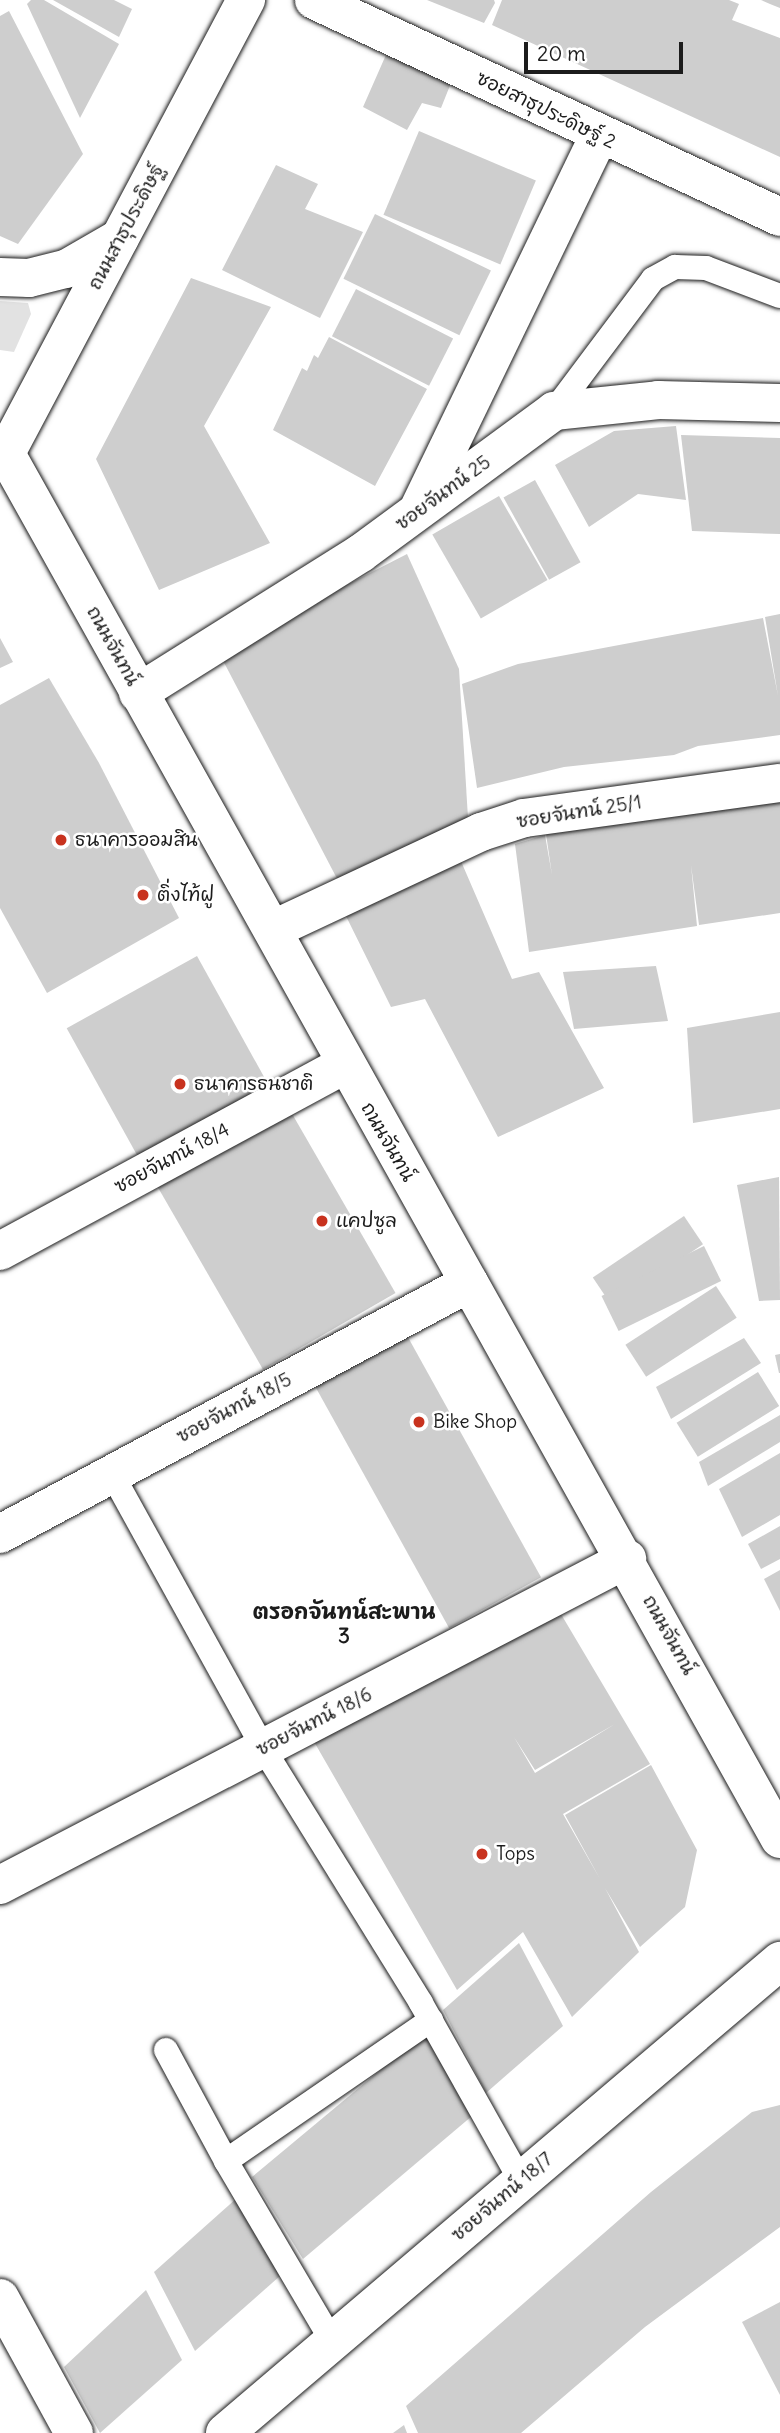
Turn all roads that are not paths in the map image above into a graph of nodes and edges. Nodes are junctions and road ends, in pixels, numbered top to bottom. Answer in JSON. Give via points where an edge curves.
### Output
{"nodes":[{"id":1,"x":246,"y":0,"type":"edge"},
{"id":2,"x":314,"y":0,"type":"edge"},
{"id":3,"x":599,"y":136,"type":"junction"},
{"id":4,"x":780,"y":217,"type":"edge"},
{"id":5,"x":120,"y":239,"type":"junction"},
{"id":6,"x":0,"y":277,"type":"edge"},
{"id":7,"x":780,"y":296,"type":"edge"},
{"id":8,"x":780,"y":403,"type":"edge"},
{"id":9,"x":554,"y":411,"type":"junction"},
{"id":10,"x":7,"y":468,"type":"edge"},
{"id":11,"x":419,"y":510,"type":"junction"},
{"id":12,"x":138,"y":693,"type":"junction"},
{"id":13,"x":780,"y":783,"type":"edge"},
{"id":14,"x":274,"y":929,"type":"junction"},
{"id":15,"x":344,"y":1065,"type":"junction"},
{"id":16,"x":0,"y":1251,"type":"edge"},
{"id":17,"x":469,"y":1283,"type":"junction"},
{"id":18,"x":112,"y":1474,"type":"junction"},
{"id":19,"x":0,"y":1534,"type":"edge"},
{"id":20,"x":627,"y":1559,"type":"junction"},
{"id":21,"x":263,"y":1748,"type":"junction"},
{"id":22,"x":780,"y":1839,"type":"edge"},
{"id":23,"x":0,"y":1885,"type":"edge"},
{"id":24,"x":780,"y":1961,"type":"edge"},
{"id":25,"x":431,"y":2020,"type":"junction"},
{"id":26,"x":166,"y":2050,"type":"dead end"},
{"id":27,"x":226,"y":2161,"type":"junction"},
{"id":28,"x":521,"y":2181,"type":"junction"},
{"id":29,"x":0,"y":2298,"type":"edge"},
{"id":30,"x":332,"y":2342,"type":"junction"},
{"id":31,"x":74,"y":2433,"type":"edge"},
{"id":32,"x":225,"y":2433,"type":"edge"}],
"edges":[{"from":1,"to":5,"type":"street","name":"ถนนสาธุประดิษฐ์"},
{"from":2,"to":3,"type":"street","name":"ซอยสาธุประดิษฐ์ 2"},
{"from":3,"to":4,"type":"street","name":"ซอยสาธุประดิษฐ์ 2"},
{"from":3,"to":11,"type":"street"},
{"from":5,"to":6,"type":"street","via":[[66,269],[29,278]]},
{"from":5,"to":10,"type":"street","name":"ถนนสาธุประดิษฐ์"},
{"from":7,"to":9,"type":"lane","via":[[706,268],[676,267],[653,279]]},
{"from":8,"to":9,"type":"street","via":[[658,400]]},
{"from":9,"to":11,"type":"street","name":"ซอยจันทน์ 25"},
{"from":10,"to":12,"type":"street","name":"ถนนจันทน์"},
{"from":11,"to":12,"type":"street","name":"ซอยจันทน์ 25","via":[[263,618]]},
{"from":12,"to":14,"type":"street","name":"ถนนจันทน์"},
{"from":13,"to":14,"type":"street","name":"ซอยจันทน์ 25/1","via":[[524,818],[481,832]]},
{"from":14,"to":15,"type":"street","name":"ถนนจันทน์"},
{"from":15,"to":16,"type":"street","name":"ซอยจันทน์ 18/4"},
{"from":15,"to":17,"type":"street","name":"ถนนจันทน์"},
{"from":17,"to":18,"type":"street","name":"ซอยจันทน์ 18/5"},
{"from":17,"to":20,"type":"street","name":"ถนนจันทน์"},
{"from":18,"to":19,"type":"street","name":"ซอยจันทน์ 18/5"},
{"from":18,"to":21,"type":"lane"},
{"from":20,"to":21,"type":"street","name":"ซอยจันทน์ 18/6"},
{"from":20,"to":22,"type":"street","name":"ถนนจันทน์"},
{"from":21,"to":23,"type":"street","name":"ซอยจันทน์ 18/6"},
{"from":21,"to":25,"type":"lane"},
{"from":24,"to":28,"type":"street","name":"ซอยจันทน์ 18/7"},
{"from":25,"to":27,"type":"lane"},
{"from":25,"to":28,"type":"lane"},
{"from":26,"to":27,"type":"lane"},
{"from":27,"to":30,"type":"lane"},
{"from":28,"to":30,"type":"street","name":"ซอยจันทน์ 18/7"},
{"from":29,"to":31,"type":"street"},
{"from":30,"to":32,"type":"street","name":"ซอยจันทน์ 18/7"}]}
